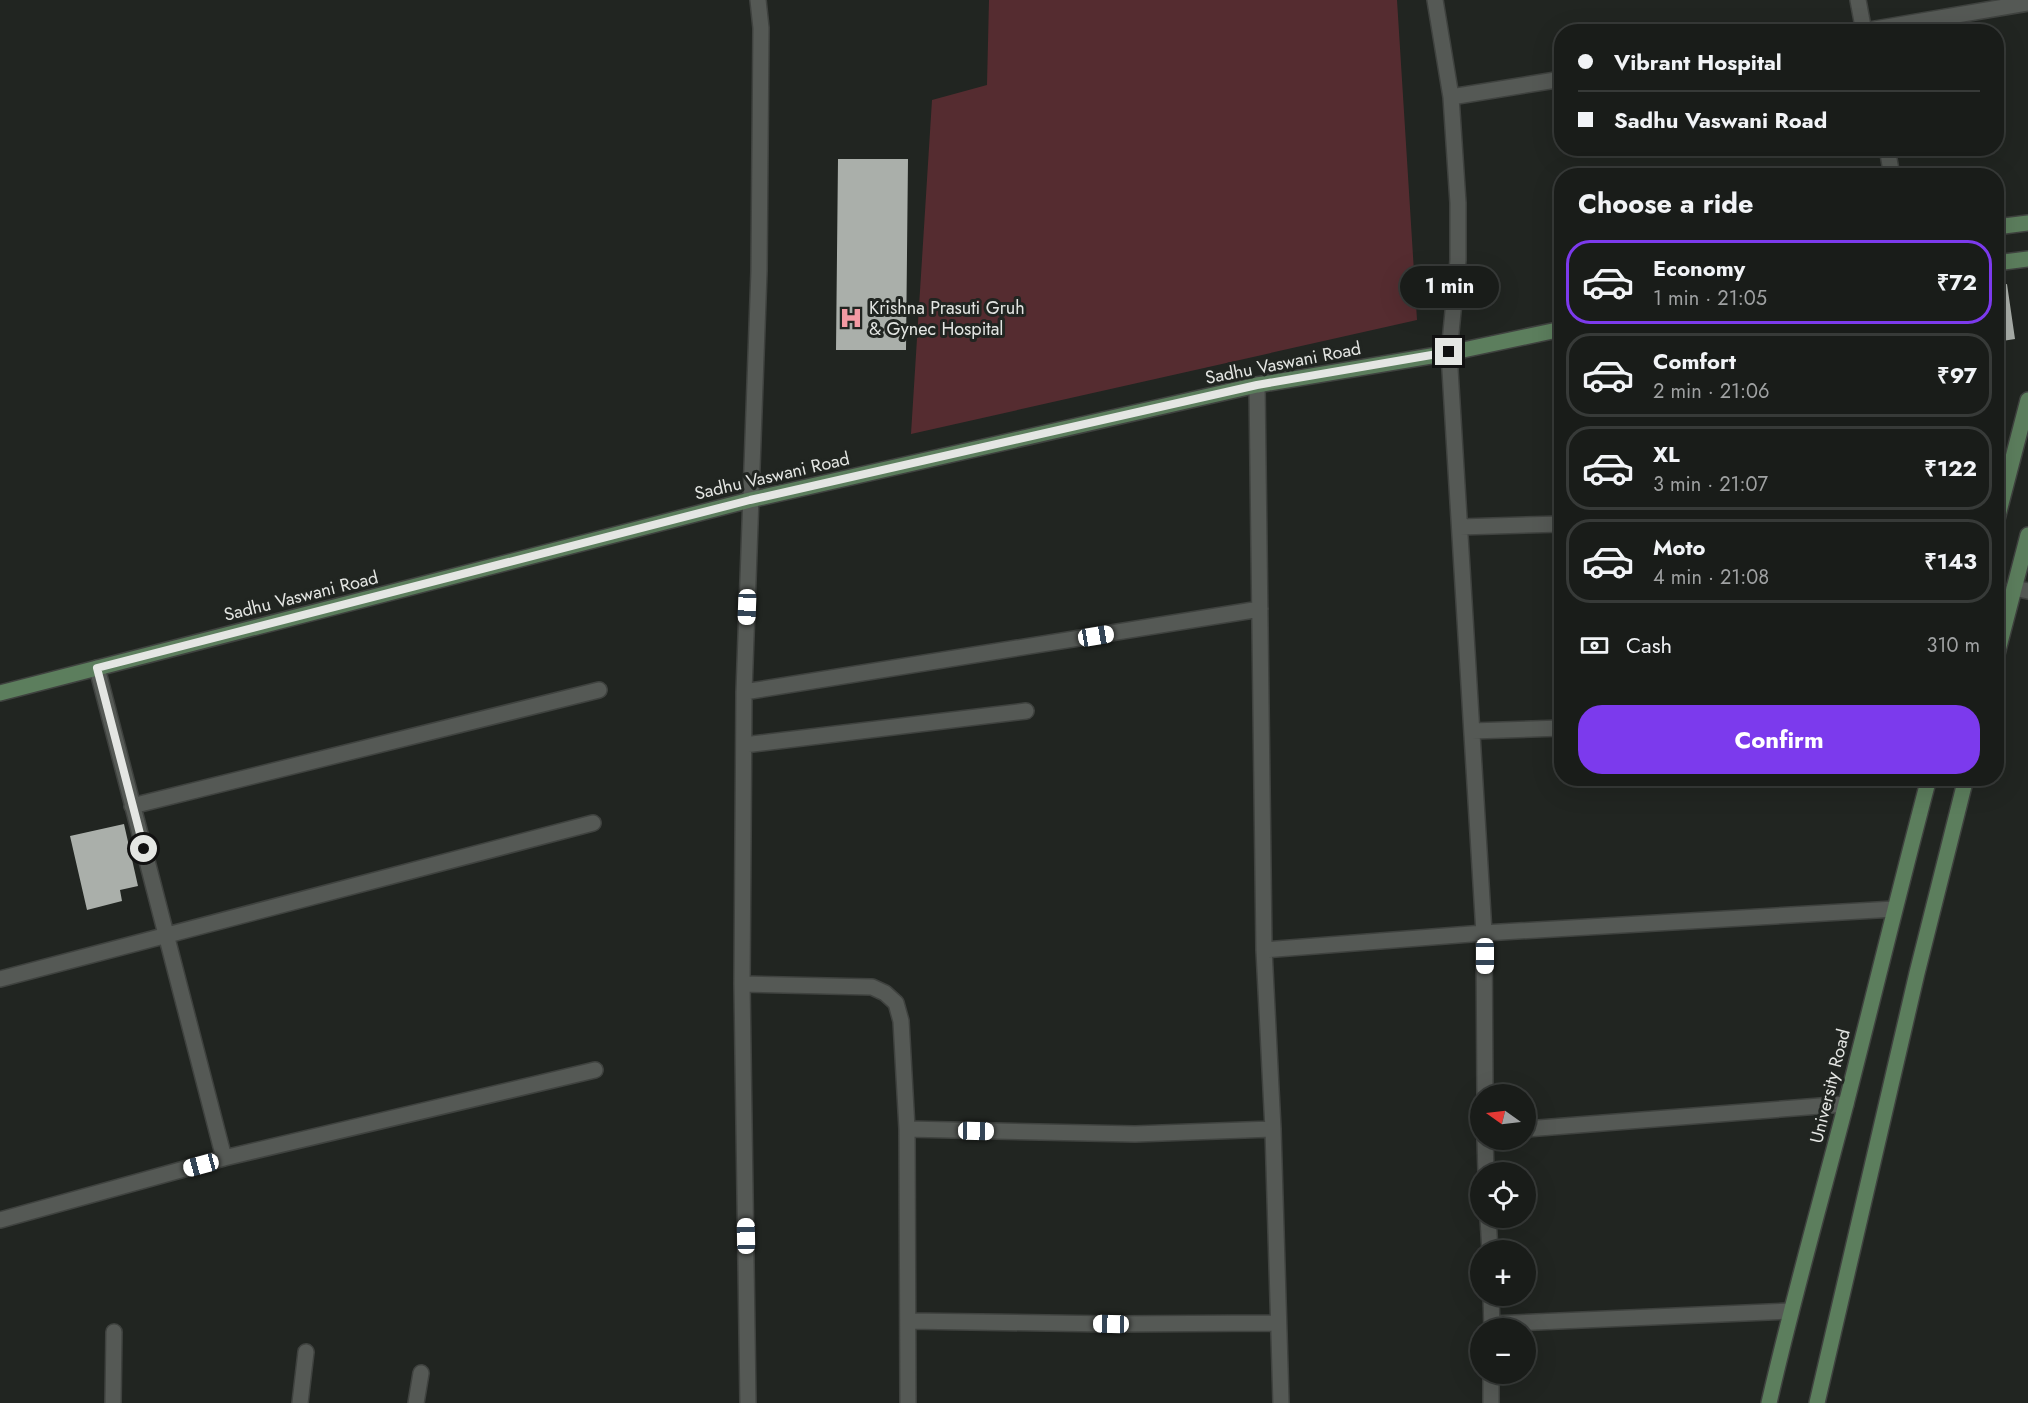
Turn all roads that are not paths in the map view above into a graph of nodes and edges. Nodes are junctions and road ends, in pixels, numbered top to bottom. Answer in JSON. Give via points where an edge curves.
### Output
{"nodes":[{"id":1,"x":758,"y":0,"type":"edge"},
{"id":2,"x":1435,"y":0,"type":"edge"},
{"id":3,"x":1858,"y":0,"type":"edge"},
{"id":4,"x":2028,"y":3,"type":"edge"},
{"id":5,"x":1861,"y":24,"type":"edge"},
{"id":6,"x":1904,"y":24,"type":"edge"},
{"id":7,"x":1554,"y":80,"type":"edge"},
{"id":8,"x":1451,"y":97,"type":"junction"},
{"id":9,"x":2028,"y":223,"type":"edge"},
{"id":10,"x":2004,"y":225,"type":"edge"},
{"id":11,"x":2028,"y":259,"type":"edge"},
{"id":12,"x":2004,"y":261,"type":"edge"},
{"id":13,"x":1554,"y":331,"type":"edge"},
{"id":14,"x":1449,"y":352,"type":"junction"},
{"id":15,"x":1257,"y":385,"type":"junction"},
{"id":16,"x":2028,"y":400,"type":"edge"},
{"id":17,"x":2004,"y":492,"type":"edge"},
{"id":18,"x":750,"y":500,"type":"junction"},
{"id":19,"x":1554,"y":525,"type":"edge"},
{"id":20,"x":1460,"y":527,"type":"junction"},
{"id":21,"x":2028,"y":535,"type":"edge"},
{"id":22,"x":2021,"y":590,"type":"edge"},
{"id":23,"x":1260,"y":609,"type":"junction"},
{"id":24,"x":2004,"y":636,"type":"edge"},
{"id":25,"x":97,"y":668,"type":"junction"},
{"id":26,"x":599,"y":690,"type":"dead end"},
{"id":27,"x":744,"y":692,"type":"junction"},
{"id":28,"x":0,"y":693,"type":"edge"},
{"id":29,"x":1026,"y":711,"type":"dead end"},
{"id":30,"x":1554,"y":728,"type":"edge"},
{"id":31,"x":1472,"y":731,"type":"junction"},
{"id":32,"x":744,"y":745,"type":"junction"},
{"id":33,"x":1927,"y":786,"type":"edge"},
{"id":34,"x":1964,"y":786,"type":"edge"},
{"id":35,"x":132,"y":806,"type":"junction"},
{"id":36,"x":593,"y":823,"type":"dead end"},
{"id":37,"x":1894,"y":909,"type":"junction"},
{"id":38,"x":1484,"y":933,"type":"junction"},
{"id":39,"x":166,"y":936,"type":"junction"},
{"id":40,"x":1264,"y":950,"type":"junction"},
{"id":41,"x":0,"y":979,"type":"edge"},
{"id":42,"x":742,"y":984,"type":"junction"},
{"id":43,"x":595,"y":1070,"type":"dead end"},
{"id":44,"x":1485,"y":1084,"type":"edge"},
{"id":45,"x":1846,"y":1104,"type":"junction"},
{"id":46,"x":1536,"y":1128,"type":"edge"},
{"id":47,"x":907,"y":1129,"type":"junction"},
{"id":48,"x":1273,"y":1129,"type":"junction"},
{"id":49,"x":224,"y":1158,"type":"junction"},
{"id":50,"x":0,"y":1220,"type":"edge"},
{"id":51,"x":1790,"y":1311,"type":"junction"},
{"id":52,"x":908,"y":1321,"type":"junction"},
{"id":53,"x":1278,"y":1323,"type":"junction"},
{"id":54,"x":1536,"y":1324,"type":"edge"},
{"id":55,"x":114,"y":1332,"type":"dead end"},
{"id":56,"x":306,"y":1352,"type":"dead end"},
{"id":57,"x":421,"y":1373,"type":"dead end"},
{"id":58,"x":1491,"y":1384,"type":"edge"},
{"id":59,"x":113,"y":1403,"type":"edge"},
{"id":60,"x":300,"y":1403,"type":"edge"},
{"id":61,"x":416,"y":1403,"type":"edge"},
{"id":62,"x":748,"y":1403,"type":"edge"},
{"id":63,"x":908,"y":1403,"type":"edge"},
{"id":64,"x":1281,"y":1403,"type":"edge"},
{"id":65,"x":1491,"y":1403,"type":"edge"},
{"id":66,"x":1769,"y":1403,"type":"edge"},
{"id":67,"x":1817,"y":1403,"type":"edge"}],
"edges":[{"from":1,"to":18,"type":"street","via":[[759,271]]},
{"from":2,"to":8,"type":"street"},
{"from":3,"to":5,"type":"street"},
{"from":4,"to":6,"type":"street"},
{"from":7,"to":8,"type":"street"},
{"from":8,"to":14,"type":"street","via":[[1458,260]]},
{"from":9,"to":10,"type":"street"},
{"from":11,"to":12,"type":"street"},
{"from":13,"to":14,"type":"street","name":"Sadhu Vaswani Road"},
{"from":14,"to":15,"type":"street","name":"Sadhu Vaswani Road"},
{"from":14,"to":20,"type":"street"},
{"from":15,"to":18,"type":"street","name":"Sadhu Vaswani Road"},
{"from":15,"to":23,"type":"street"},
{"from":16,"to":17,"type":"street"},
{"from":18,"to":25,"type":"street","name":"Sadhu Vaswani Road"},
{"from":18,"to":27,"type":"street"},
{"from":19,"to":20,"type":"street"},
{"from":20,"to":31,"type":"street"},
{"from":21,"to":22,"type":"street"},
{"from":22,"to":24,"type":"street"},
{"from":23,"to":27,"type":"street"},
{"from":23,"to":40,"type":"street"},
{"from":25,"to":28,"type":"street","name":"Sadhu Vaswani Road"},
{"from":25,"to":35,"type":"street"},
{"from":26,"to":35,"type":"street"},
{"from":27,"to":32,"type":"street"},
{"from":29,"to":32,"type":"street"},
{"from":30,"to":31,"type":"street"},
{"from":31,"to":38,"type":"street"},
{"from":32,"to":42,"type":"street"},
{"from":33,"to":37,"type":"street","name":"University Road"},
{"from":34,"to":67,"type":"street"},
{"from":35,"to":39,"type":"street"},
{"from":36,"to":39,"type":"street"},
{"from":37,"to":38,"type":"street"},
{"from":37,"to":45,"type":"street","name":"University Road"},
{"from":38,"to":40,"type":"street"},
{"from":38,"to":44,"type":"street"},
{"from":39,"to":41,"type":"street"},
{"from":39,"to":49,"type":"street"},
{"from":40,"to":48,"type":"street"},
{"from":42,"to":47,"type":"street","via":[[872,987],[885,993],[896,1003],[901,1021]]},
{"from":42,"to":62,"type":"street"},
{"from":43,"to":49,"type":"street"},
{"from":45,"to":46,"type":"street"},
{"from":45,"to":51,"type":"street","name":"University Road"},
{"from":47,"to":48,"type":"street","via":[[1135,1134]]},
{"from":47,"to":52,"type":"street"},
{"from":48,"to":53,"type":"street"},
{"from":49,"to":50,"type":"street"},
{"from":51,"to":54,"type":"street"},
{"from":51,"to":66,"type":"street","name":"University Road"},
{"from":52,"to":53,"type":"street"},
{"from":52,"to":63,"type":"street"},
{"from":53,"to":64,"type":"street"},
{"from":55,"to":59,"type":"street"},
{"from":56,"to":60,"type":"street"},
{"from":57,"to":61,"type":"street"},
{"from":58,"to":65,"type":"street"}]}
